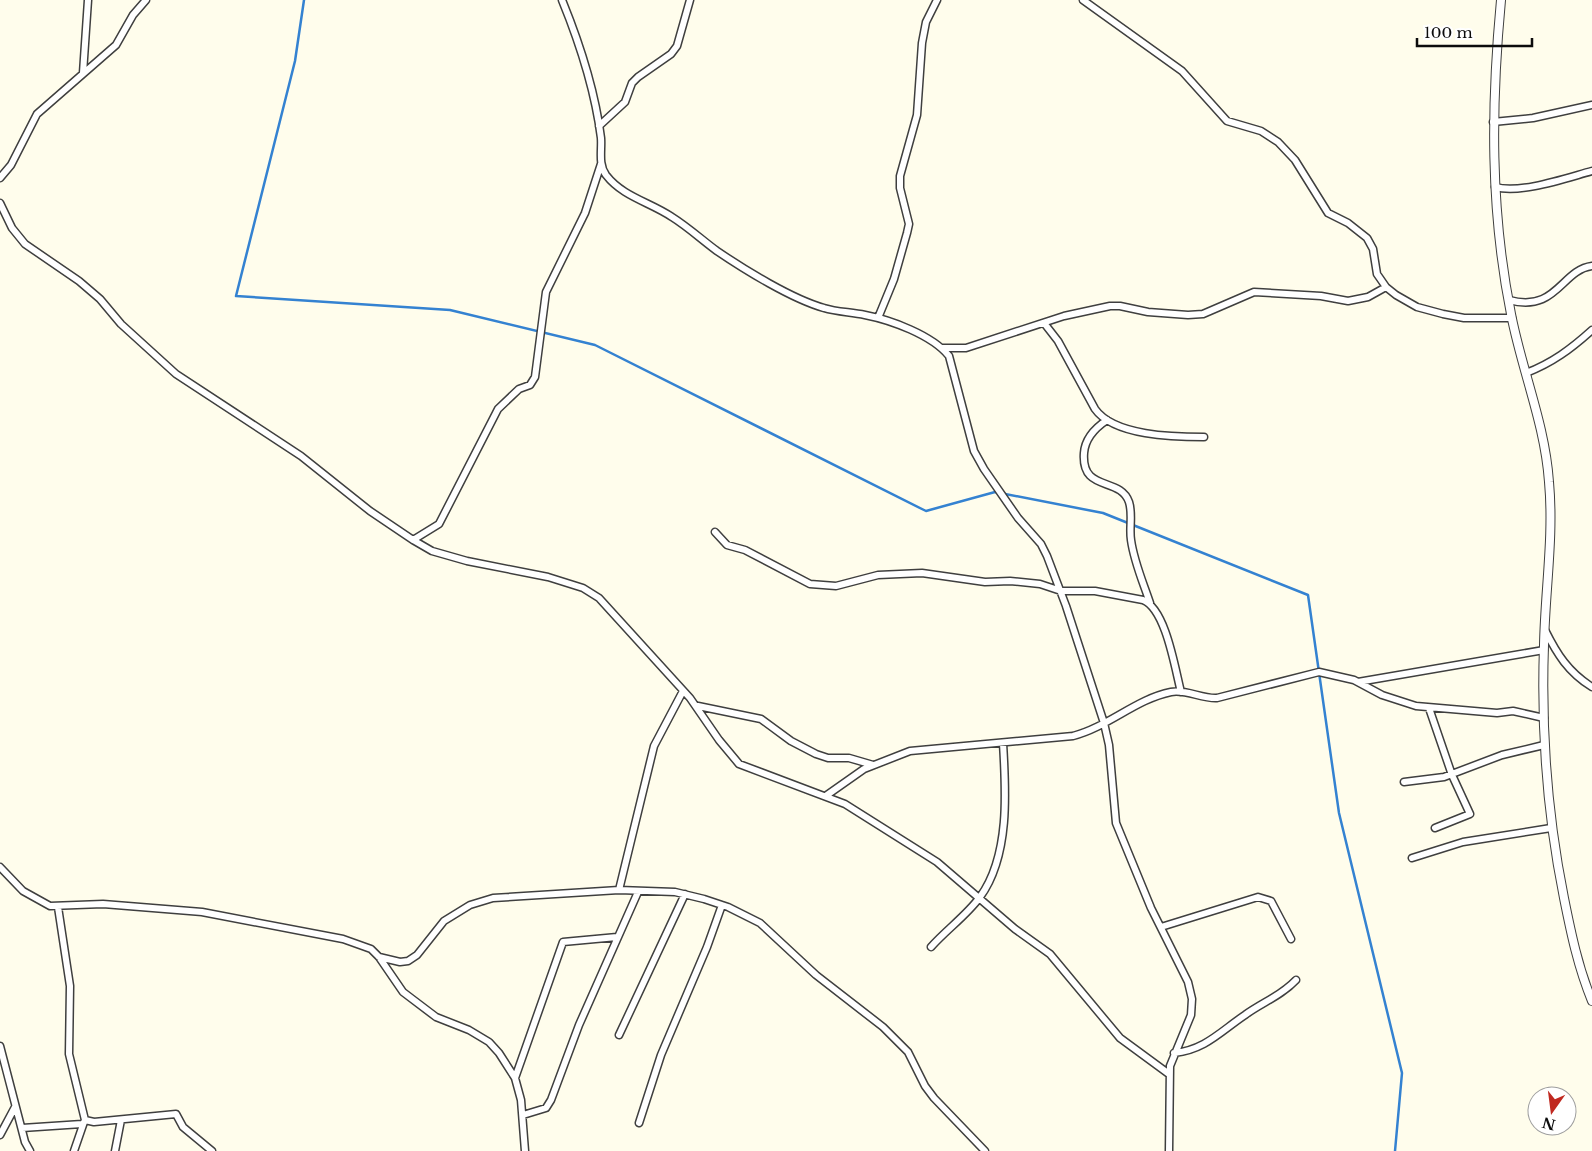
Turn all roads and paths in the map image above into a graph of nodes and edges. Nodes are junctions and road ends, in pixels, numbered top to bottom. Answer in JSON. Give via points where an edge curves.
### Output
{"nodes":[{"id":1,"x":88,"y":0,"type":"edge"},
{"id":2,"x":146,"y":0,"type":"edge"},
{"id":3,"x":562,"y":0,"type":"edge"},
{"id":4,"x":690,"y":0,"type":"edge"},
{"id":5,"x":937,"y":0,"type":"edge"},
{"id":6,"x":1083,"y":0,"type":"edge"},
{"id":7,"x":1501,"y":0,"type":"edge"},
{"id":8,"x":83,"y":74,"type":"junction"},
{"id":9,"x":1592,"y":105,"type":"edge"},
{"id":10,"x":1493,"y":122,"type":"junction"},
{"id":11,"x":599,"y":126,"type":"junction"},
{"id":12,"x":601,"y":163,"type":"junction"},
{"id":13,"x":1592,"y":171,"type":"edge"},
{"id":14,"x":0,"y":178,"type":"edge"},
{"id":15,"x":1495,"y":187,"type":"junction"},
{"id":16,"x":0,"y":203,"type":"edge"},
{"id":17,"x":1592,"y":266,"type":"edge"},
{"id":18,"x":1386,"y":287,"type":"junction"},
{"id":19,"x":1509,"y":300,"type":"junction"},
{"id":20,"x":878,"y":318,"type":"junction"},
{"id":21,"x":1512,"y":318,"type":"junction"},
{"id":22,"x":1044,"y":323,"type":"junction"},
{"id":23,"x":1592,"y":330,"type":"edge"},
{"id":24,"x":942,"y":348,"type":"junction"},
{"id":25,"x":1526,"y":374,"type":"junction"},
{"id":26,"x":1107,"y":420,"type":"junction"},
{"id":27,"x":1204,"y":437,"type":"dead end"},
{"id":28,"x":715,"y":532,"type":"dead end"},
{"id":29,"x":413,"y":540,"type":"junction"},
{"id":30,"x":1061,"y":591,"type":"junction"},
{"id":31,"x":1150,"y":603,"type":"junction"},
{"id":32,"x":1545,"y":630,"type":"junction"},
{"id":33,"x":1544,"y":650,"type":"junction"},
{"id":34,"x":1358,"y":682,"type":"junction"},
{"id":35,"x":1592,"y":686,"type":"edge"},
{"id":36,"x":683,"y":691,"type":"junction"},
{"id":37,"x":1181,"y":692,"type":"junction"},
{"id":38,"x":697,"y":706,"type":"junction"},
{"id":39,"x":1428,"y":708,"type":"junction"},
{"id":40,"x":1544,"y":718,"type":"junction"},
{"id":41,"x":1104,"y":724,"type":"junction"},
{"id":42,"x":1003,"y":743,"type":"junction"},
{"id":43,"x":1544,"y":745,"type":"junction"},
{"id":44,"x":873,"y":765,"type":"junction"},
{"id":45,"x":1452,"y":775,"type":"junction"},
{"id":46,"x":1404,"y":782,"type":"dead end"},
{"id":47,"x":827,"y":795,"type":"junction"},
{"id":48,"x":1435,"y":828,"type":"dead end"},
{"id":49,"x":1551,"y":828,"type":"junction"},
{"id":50,"x":1412,"y":858,"type":"dead end"},
{"id":51,"x":0,"y":867,"type":"edge"},
{"id":52,"x":619,"y":890,"type":"junction"},
{"id":53,"x":638,"y":892,"type":"junction"},
{"id":54,"x":684,"y":894,"type":"junction"},
{"id":55,"x":980,"y":898,"type":"junction"},
{"id":56,"x":722,"y":905,"type":"junction"},
{"id":57,"x":58,"y":907,"type":"junction"},
{"id":58,"x":1161,"y":927,"type":"junction"},
{"id":59,"x":617,"y":938,"type":"junction"},
{"id":60,"x":1291,"y":939,"type":"dead end"},
{"id":61,"x":931,"y":946,"type":"dead end"},
{"id":62,"x":379,"y":957,"type":"junction"},
{"id":63,"x":1296,"y":980,"type":"dead end"},
{"id":64,"x":1592,"y":1001,"type":"edge"},
{"id":65,"x":619,"y":1035,"type":"dead end"},
{"id":66,"x":0,"y":1051,"type":"edge"},
{"id":67,"x":1174,"y":1052,"type":"junction"},
{"id":68,"x":1169,"y":1074,"type":"junction"},
{"id":69,"x":515,"y":1078,"type":"junction"},
{"id":70,"x":15,"y":1107,"type":"junction"},
{"id":71,"x":523,"y":1115,"type":"junction"},
{"id":72,"x":121,"y":1120,"type":"junction"},
{"id":73,"x":84,"y":1122,"type":"junction"},
{"id":74,"x":639,"y":1123,"type":"dead end"},
{"id":75,"x":22,"y":1128,"type":"junction"},
{"id":76,"x":0,"y":1135,"type":"edge"},
{"id":77,"x":30,"y":1151,"type":"edge"},
{"id":78,"x":74,"y":1151,"type":"edge"},
{"id":79,"x":115,"y":1151,"type":"edge"},
{"id":80,"x":212,"y":1151,"type":"edge"},
{"id":81,"x":525,"y":1151,"type":"edge"},
{"id":82,"x":985,"y":1151,"type":"edge"},
{"id":83,"x":1169,"y":1151,"type":"edge"}],
"edges":[{"from":1,"to":8,"type":"street"},
{"from":2,"to":8,"type":"street","via":[[116,45]]},
{"from":3,"to":11,"type":"street","via":[[591,85]]},
{"from":4,"to":11,"type":"street","via":[[677,46],[632,83],[625,102]]},
{"from":5,"to":20,"type":"street","via":[[926,22],[916,115],[900,176],[909,224],[894,278]]},
{"from":6,"to":18,"type":"street","via":[[1182,71],[1227,121],[1261,131],[1278,142],[1295,160],[1328,213],[1367,238],[1373,249],[1377,274]]},
{"from":7,"to":10,"type":"street","via":[[1493,80]]},
{"from":8,"to":14,"type":"street","via":[[37,114],[11,165]]},
{"from":9,"to":10,"type":"street","via":[[1533,118]]},
{"from":10,"to":15,"type":"street"},
{"from":11,"to":12,"type":"street"},
{"from":12,"to":20,"type":"street","via":[[605,173],[625,193],[669,215],[719,252],[779,287],[824,308]]},
{"from":12,"to":29,"type":"street","via":[[585,213],[546,292],[535,377],[530,385],[519,390],[498,409],[439,524]]},
{"from":13,"to":15,"type":"street","via":[[1521,188],[1505,190]]},
{"from":15,"to":19,"type":"street","via":[[1498,239]]},
{"from":16,"to":29,"type":"street","via":[[12,228],[25,244],[100,299],[121,324],[176,374],[301,456],[370,511]]},
{"from":17,"to":19,"type":"street","via":[[1580,270],[1542,300],[1518,303]]},
{"from":18,"to":21,"type":"street","via":[[1427,311],[1464,318]]},
{"from":18,"to":22,"type":"street","via":[[1368,297],[1348,301],[1254,292],[1203,314],[1148,312],[1116,306]]},
{"from":19,"to":21,"type":"street"},
{"from":20,"to":24,"type":"street"},
{"from":21,"to":25,"type":"street"},
{"from":22,"to":24,"type":"street","via":[[966,348]]},
{"from":22,"to":26,"type":"street","via":[[1058,340],[1095,409]]},
{"from":23,"to":25,"type":"street","via":[[1564,355]]},
{"from":24,"to":30,"type":"street","via":[[949,356],[974,451],[1009,505],[1041,544]]},
{"from":25,"to":32,"type":"street","via":[[1542,430],[1550,486]]},
{"from":26,"to":27,"type":"street","via":[[1156,435]]},
{"from":26,"to":31,"type":"street","via":[[1088,438],[1083,466],[1088,475],[1129,500],[1133,552]]},
{"from":28,"to":30,"type":"street","via":[[727,545],[745,550],[810,584],[836,586],[878,575],[922,573],[985,582],[1040,584]]},
{"from":29,"to":36,"type":"street","via":[[432,551],[458,559],[583,588],[599,598]]},
{"from":30,"to":31,"type":"street","via":[[1103,592]]},
{"from":30,"to":41,"type":"street"},
{"from":31,"to":37,"type":"street","via":[[1162,623]]},
{"from":32,"to":33,"type":"street"},
{"from":32,"to":35,"type":"street","via":[[1568,668],[1577,678]]},
{"from":33,"to":34,"type":"street"},
{"from":33,"to":40,"type":"street"},
{"from":34,"to":37,"type":"street","via":[[1319,672],[1217,698]]},
{"from":34,"to":39,"type":"street","via":[[1387,697]]},
{"from":36,"to":38,"type":"street"},
{"from":36,"to":52,"type":"street","via":[[651,754]]},
{"from":37,"to":41,"type":"street","via":[[1172,691],[1156,697]]},
{"from":38,"to":44,"type":"street","via":[[761,719],[791,741],[823,757],[849,758]]},
{"from":38,"to":47,"type":"street","via":[[719,740],[740,764]]},
{"from":39,"to":40,"type":"street","via":[[1497,713],[1513,711]]},
{"from":39,"to":45,"type":"street"},
{"from":40,"to":43,"type":"street"},
{"from":41,"to":42,"type":"street","via":[[1073,736]]},
{"from":41,"to":58,"type":"street","via":[[1116,823]]},
{"from":42,"to":44,"type":"street","via":[[910,751]]},
{"from":42,"to":55,"type":"street","via":[[1006,813],[992,876]]},
{"from":43,"to":45,"type":"street","via":[[1502,756]]},
{"from":43,"to":49,"type":"street"},
{"from":44,"to":47,"type":"street"},
{"from":45,"to":46,"type":"street"},
{"from":45,"to":48,"type":"street","via":[[1469,816]]},
{"from":47,"to":55,"type":"street","via":[[919,850]]},
{"from":49,"to":50,"type":"street","via":[[1463,842]]},
{"from":49,"to":64,"type":"street","via":[[1575,952]]},
{"from":51,"to":57,"type":"street","via":[[33,898]]},
{"from":52,"to":53,"type":"street"},
{"from":52,"to":62,"type":"street","via":[[493,898],[470,905],[444,921],[417,955],[408,961]]},
{"from":53,"to":54,"type":"street"},
{"from":53,"to":59,"type":"street"},
{"from":54,"to":56,"type":"street"},
{"from":54,"to":65,"type":"street"},
{"from":55,"to":61,"type":"street"},
{"from":55,"to":68,"type":"street","via":[[1050,954],[1120,1038]]},
{"from":56,"to":74,"type":"street","via":[[664,1046]]},
{"from":56,"to":82,"type":"street","via":[[765,927],[816,975],[895,1038],[916,1064],[925,1086]]},
{"from":57,"to":62,"type":"street","via":[[103,904],[202,912],[359,943],[372,949]]},
{"from":57,"to":73,"type":"street","via":[[70,986],[69,1054]]},
{"from":58,"to":60,"type":"street","via":[[1258,897],[1271,901]]},
{"from":58,"to":67,"type":"street","via":[[1188,982],[1192,999],[1191,1015]]},
{"from":59,"to":69,"type":"street","via":[[563,942]]},
{"from":59,"to":71,"type":"street","via":[[551,1100],[546,1108]]},
{"from":62,"to":69,"type":"street","via":[[403,992],[436,1017],[489,1042]]},
{"from":63,"to":67,"type":"street","via":[[1277,997],[1245,1014],[1203,1046]]},
{"from":66,"to":70,"type":"street"},
{"from":67,"to":68,"type":"street"},
{"from":68,"to":83,"type":"street"},
{"from":69,"to":71,"type":"street"},
{"from":70,"to":75,"type":"street"},
{"from":70,"to":76,"type":"street"},
{"from":71,"to":81,"type":"street"},
{"from":72,"to":73,"type":"street"},
{"from":72,"to":79,"type":"street"},
{"from":72,"to":80,"type":"street","via":[[176,1114],[183,1127]]},
{"from":73,"to":75,"type":"street"},
{"from":73,"to":78,"type":"street"},
{"from":75,"to":77,"type":"street"}]}
